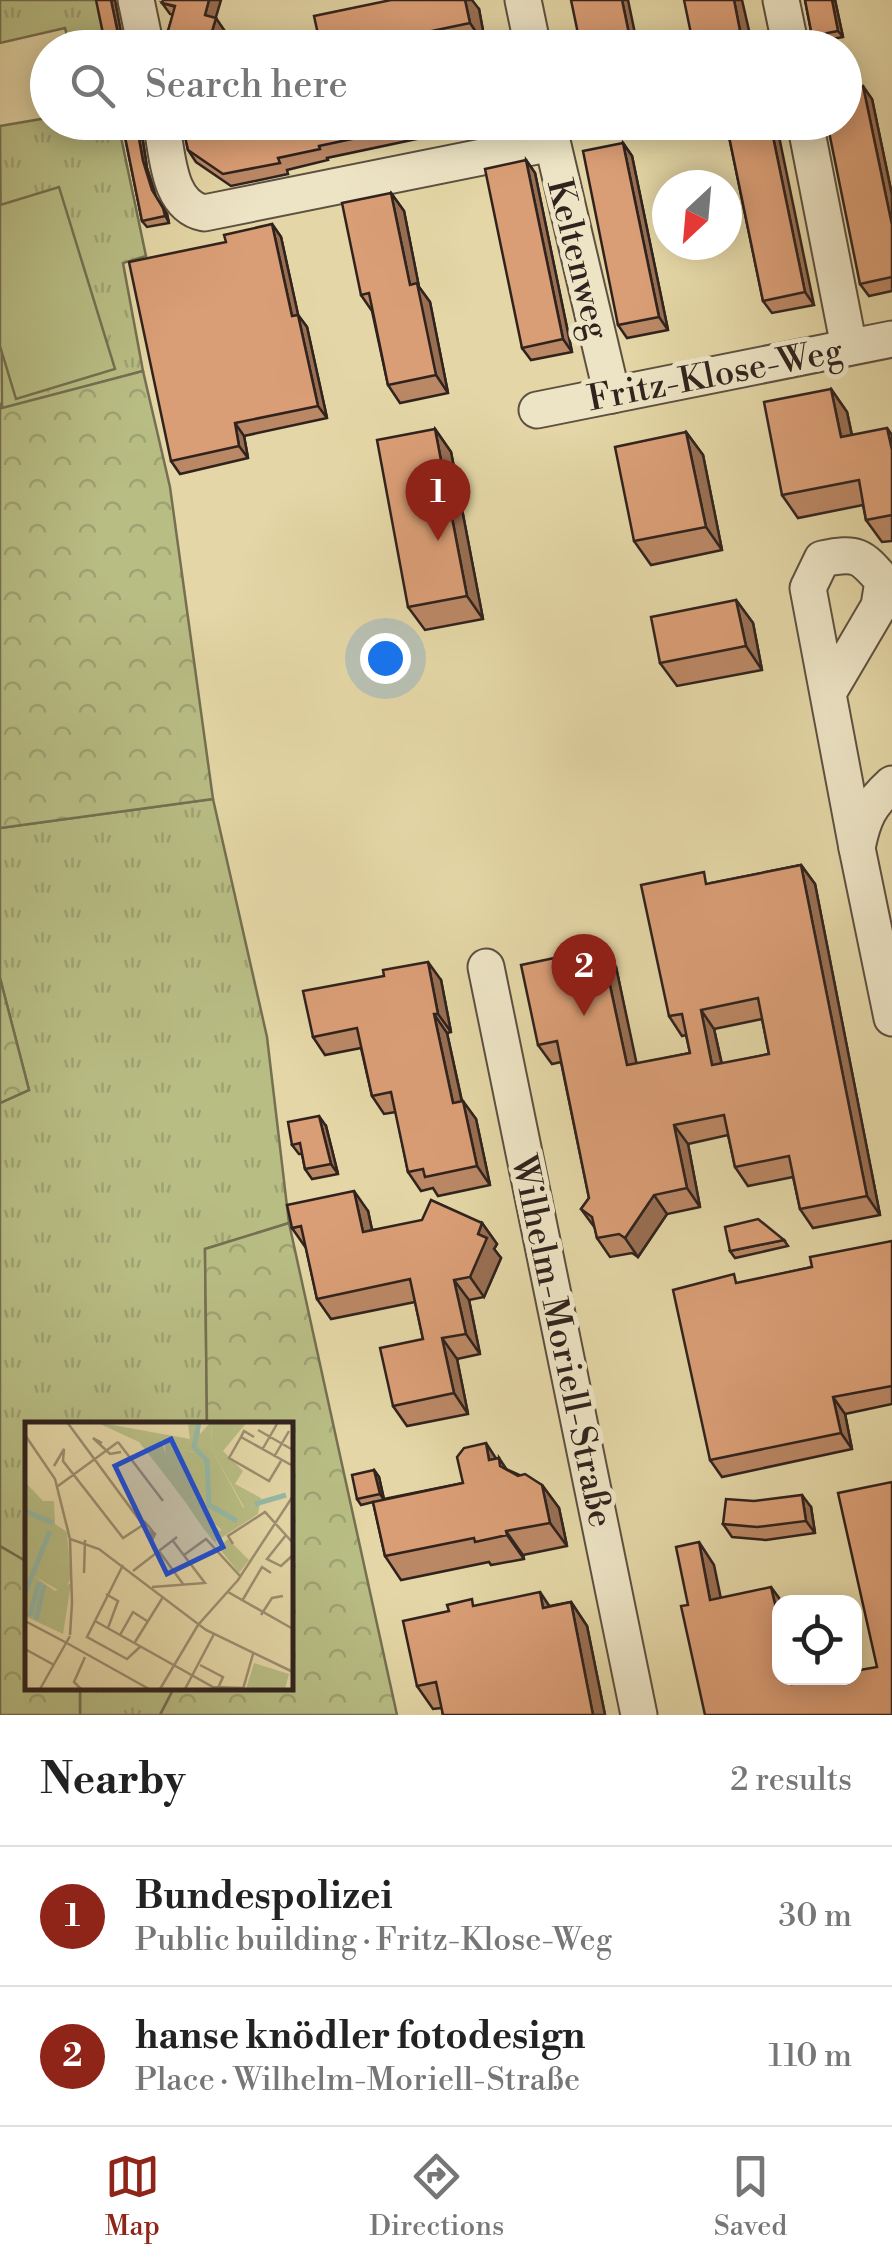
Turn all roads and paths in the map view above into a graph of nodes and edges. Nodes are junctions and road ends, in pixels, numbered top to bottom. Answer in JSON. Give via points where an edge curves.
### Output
{"nodes":[{"id":1,"x":136,"y":0,"type":"edge"},
{"id":2,"x":523,"y":0,"type":"edge"},
{"id":3,"x":781,"y":0,"type":"edge"},
{"id":4,"x":142,"y":30,"type":"edge"},
{"id":5,"x":529,"y":30,"type":"edge"},
{"id":6,"x":787,"y":30,"type":"edge"},
{"id":7,"x":165,"y":140,"type":"edge"},
{"id":8,"x":520,"y":140,"type":"edge"},
{"id":9,"x":552,"y":140,"type":"edge"},
{"id":10,"x":810,"y":140,"type":"edge"},
{"id":11,"x":892,"y":339,"type":"edge"},
{"id":12,"x":850,"y":348,"type":"junction"},
{"id":13,"x":612,"y":395,"type":"junction"},
{"id":14,"x":537,"y":410,"type":"dead end"},
{"id":15,"x":828,"y":692,"type":"dead end"},
{"id":16,"x":892,"y":784,"type":"edge"},
{"id":17,"x":857,"y":848,"type":"junction"},
{"id":18,"x":486,"y":967,"type":"dead end"},
{"id":19,"x":892,"y":1018,"type":"edge"},
{"id":20,"x":639,"y":1715,"type":"edge"}],
"edges":[{"from":1,"to":4,"type":"street"},
{"from":2,"to":5,"type":"street"},
{"from":3,"to":6,"type":"street"},
{"from":7,"to":8,"type":"street","via":[[176,192],[204,213]]},
{"from":9,"to":13,"type":"street","name":"Keltenweg"},
{"from":10,"to":12,"type":"street"},
{"from":11,"to":12,"type":"street","name":"Fritz-Klose-Weg"},
{"from":12,"to":13,"type":"street","name":"Fritz-Klose-Weg"},
{"from":13,"to":14,"type":"street","name":"Fritz-Klose-Weg"},
{"from":15,"to":17,"type":"street"},
{"from":16,"to":17,"type":"street","via":[[873,802]]},
{"from":17,"to":19,"type":"street"},
{"from":18,"to":20,"type":"street","name":"Wilhelm-Moriell-Straße"}]}
